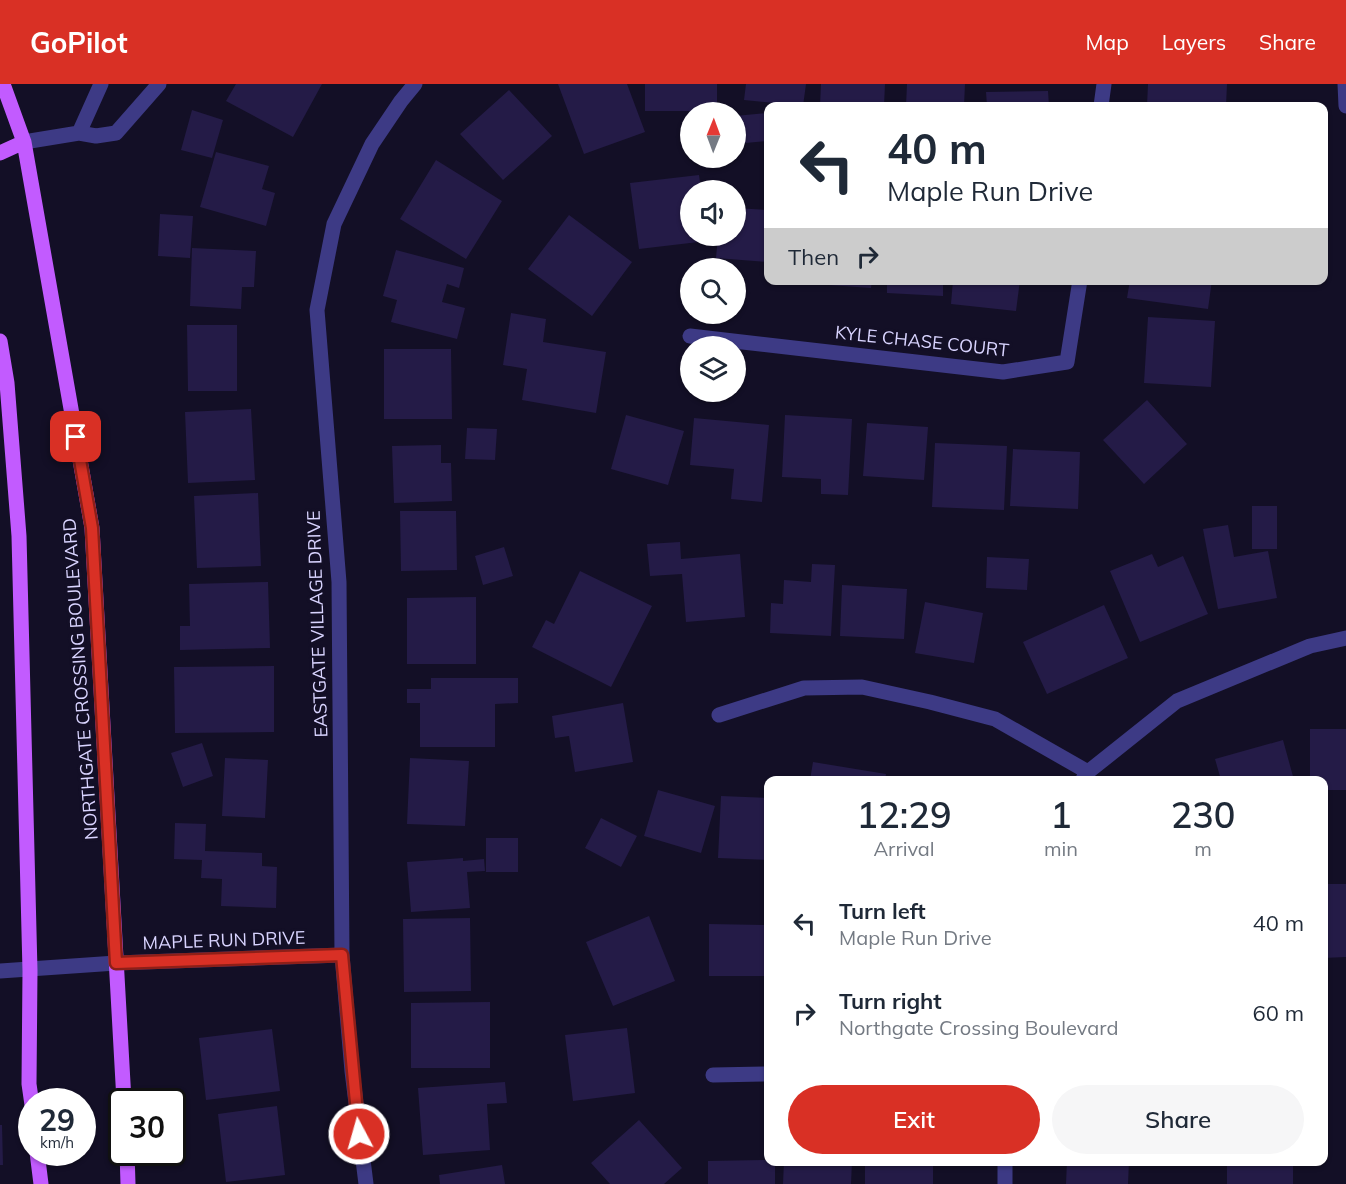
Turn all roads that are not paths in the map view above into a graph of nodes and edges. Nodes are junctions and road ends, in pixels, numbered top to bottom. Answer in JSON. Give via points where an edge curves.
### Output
{"nodes":[{"id":1,"x":3,"y":84,"type":"edge"},
{"id":2,"x":101,"y":84,"type":"edge"},
{"id":3,"x":159,"y":84,"type":"edge"},
{"id":4,"x":1104,"y":84,"type":"edge"},
{"id":5,"x":1345,"y":84,"type":"edge"},
{"id":6,"x":414,"y":85,"type":"edge"},
{"id":7,"x":1102,"y":102,"type":"edge"},
{"id":8,"x":1346,"y":106,"type":"edge"},
{"id":9,"x":79,"y":133,"type":"junction"},
{"id":10,"x":24,"y":142,"type":"junction"},
{"id":11,"x":0,"y":153,"type":"edge"},
{"id":12,"x":1079,"y":285,"type":"edge"},
{"id":13,"x":0,"y":341,"type":"edge"},
{"id":14,"x":746,"y":342,"type":"edge"},
{"id":15,"x":1346,"y":638,"type":"edge"},
{"id":16,"x":719,"y":715,"type":"dead end"},
{"id":17,"x":1085,"y":776,"type":"edge"},
{"id":18,"x":342,"y":955,"type":"junction"},
{"id":19,"x":116,"y":963,"type":"junction"},
{"id":20,"x":0,"y":971,"type":"edge"},
{"id":21,"x":30,"y":971,"type":"junction"},
{"id":22,"x":713,"y":1074,"type":"dead end"},
{"id":23,"x":764,"y":1074,"type":"edge"},
{"id":24,"x":30,"y":1088,"type":"edge"},
{"id":25,"x":123,"y":1088,"type":"edge"},
{"id":26,"x":39,"y":1166,"type":"edge"},
{"id":27,"x":127,"y":1166,"type":"edge"},
{"id":28,"x":1005,"y":1166,"type":"edge"},
{"id":29,"x":41,"y":1184,"type":"edge"},
{"id":30,"x":128,"y":1184,"type":"edge"},
{"id":31,"x":366,"y":1184,"type":"edge"},
{"id":32,"x":1005,"y":1184,"type":"edge"}],
"edges":[{"from":1,"to":10,"type":"main road","name":"NORTHGATE CROSSING BOULEVARD"},
{"from":2,"to":9,"type":"street"},
{"from":3,"to":9,"type":"street","via":[[116,133]]},
{"from":4,"to":7,"type":"street"},
{"from":5,"to":8,"type":"street"},
{"from":6,"to":18,"type":"street","name":"EASTGATE VILLAGE DRIVE","via":[[372,144],[334,224],[317,310],[339,582]]},
{"from":9,"to":10,"type":"street"},
{"from":10,"to":11,"type":"main road"},
{"from":10,"to":19,"type":"main road","name":"NORTHGATE CROSSING BOULEVARD","via":[[92,528]]},
{"from":12,"to":14,"type":"street","name":"KYLE CHASE COURT","via":[[1067,362],[1003,372]]},
{"from":13,"to":21,"type":"main road","via":[[19,536]]},
{"from":15,"to":17,"type":"street","via":[[1310,646],[1177,700]]},
{"from":16,"to":17,"type":"street","via":[[804,688],[862,687],[995,718]]},
{"from":18,"to":19,"type":"street","name":"MAPLE RUN DRIVE"},
{"from":18,"to":31,"type":"street","name":"EASTGATE VILLAGE DRIVE"},
{"from":19,"to":21,"type":"street","name":"MAPLE RUN DRIVE"},
{"from":19,"to":25,"type":"main road","name":"NORTHGATE CROSSING BOULEVARD"},
{"from":20,"to":21,"type":"street","name":"MAPLE RUN DRIVE"},
{"from":21,"to":24,"type":"main road"},
{"from":22,"to":23,"type":"street"},
{"from":26,"to":29,"type":"main road"},
{"from":27,"to":30,"type":"main road"},
{"from":28,"to":32,"type":"street"}]}
